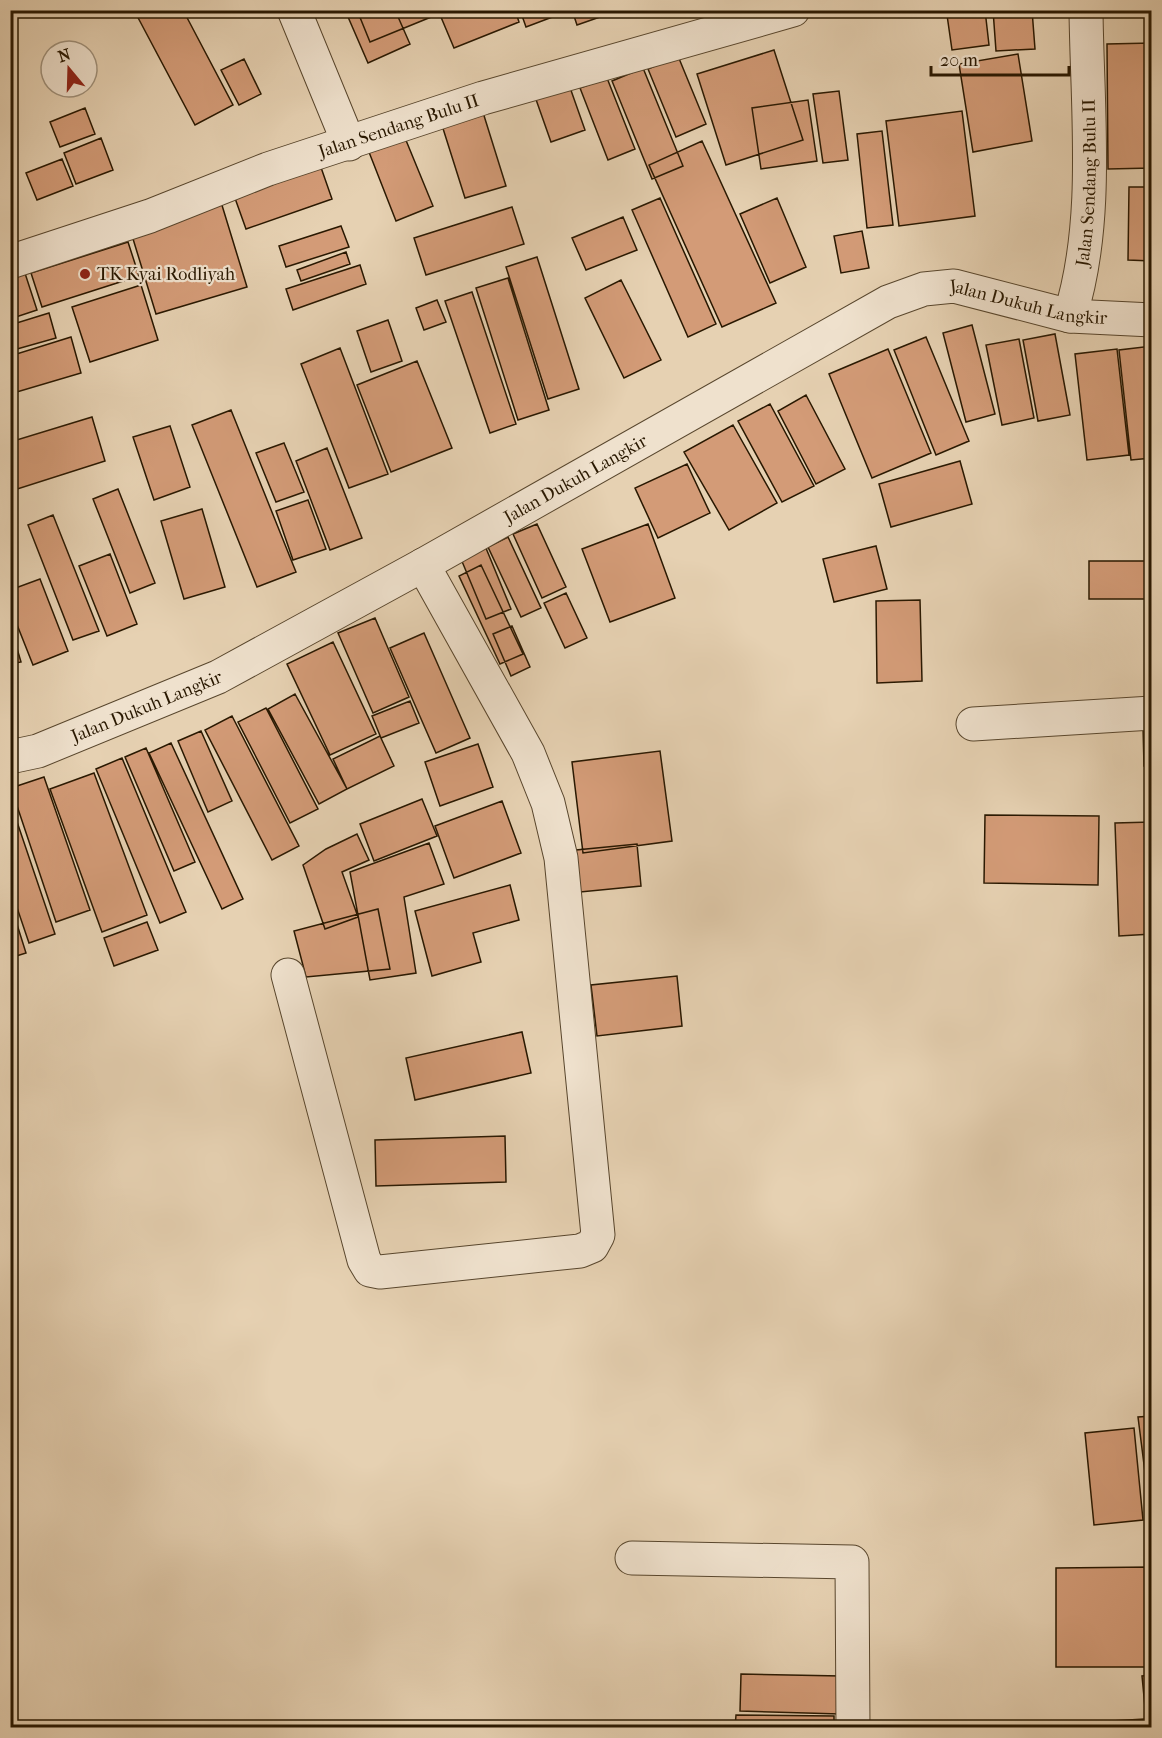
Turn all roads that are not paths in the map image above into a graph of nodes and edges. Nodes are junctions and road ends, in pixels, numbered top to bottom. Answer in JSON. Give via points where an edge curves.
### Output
{"nodes":[{"id":1,"x":294,"y":10,"type":"edge"},
{"id":2,"x":793,"y":10,"type":"edge"},
{"id":3,"x":1086,"y":10,"type":"edge"},
{"id":4,"x":349,"y":144,"type":"junction"},
{"id":5,"x":10,"y":262,"type":"edge"},
{"id":6,"x":1070,"y":316,"type":"junction"},
{"id":7,"x":1152,"y":320,"type":"edge"},
{"id":8,"x":423,"y":565,"type":"junction"},
{"id":9,"x":1152,"y":713,"type":"edge"},
{"id":10,"x":973,"y":724,"type":"dead end"},
{"id":11,"x":10,"y":757,"type":"edge"},
{"id":12,"x":288,"y":975,"type":"dead end"},
{"id":13,"x":632,"y":1558,"type":"dead end"},
{"id":14,"x":853,"y":1728,"type":"edge"}],
"edges":[{"from":1,"to":4,"type":"street"},
{"from":2,"to":4,"type":"street","name":"Jalan Sendang Bulu II","via":[[483,98]]},
{"from":3,"to":6,"type":"street","name":"Jalan Sendang Bulu II","via":[[1085,254]]},
{"from":4,"to":5,"type":"street","name":"Jalan Sendang Bulu II","via":[[268,169],[141,219]]},
{"from":6,"to":7,"type":"street","name":"Jalan Dukuh Langkir"},
{"from":6,"to":8,"type":"street","name":"Jalan Dukuh Langkir","via":[[954,286],[924,289],[888,302]]},
{"from":8,"to":11,"type":"street","name":"Jalan Dukuh Langkir","via":[[218,677],[38,751]]},
{"from":8,"to":12,"type":"street","via":[[528,753],[548,803],[561,858],[594,1188],[598,1235],[592,1246],[580,1251],[380,1272],[370,1269],[364,1260]]},
{"from":9,"to":10,"type":"street"},
{"from":13,"to":14,"type":"street","via":[[852,1562]]}]}
